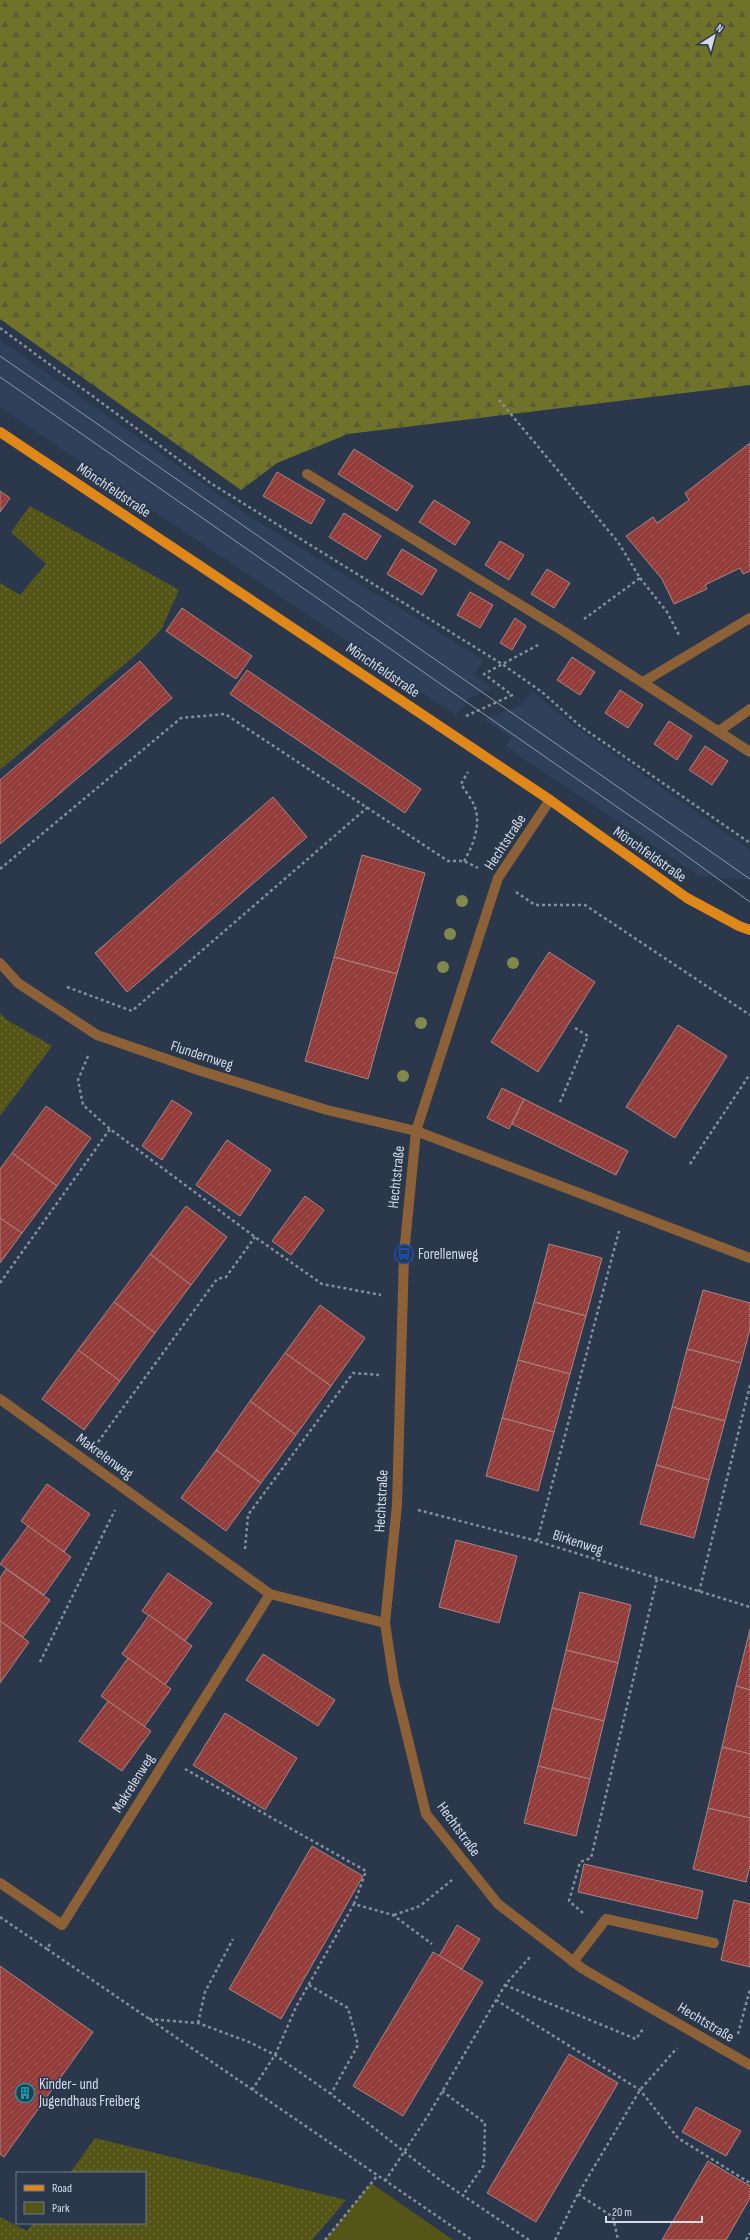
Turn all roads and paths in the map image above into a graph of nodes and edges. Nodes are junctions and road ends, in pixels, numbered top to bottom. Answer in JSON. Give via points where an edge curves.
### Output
{"nodes":[{"id":1,"x":0,"y":328,"type":"edge"},
{"id":2,"x":499,"y":400,"type":"dead end"},
{"id":3,"x":0,"y":432,"type":"edge"},
{"id":4,"x":308,"y":474,"type":"dead end"},
{"id":5,"x":640,"y":578,"type":"junction"},
{"id":6,"x":750,"y":618,"type":"edge"},
{"id":7,"x":563,"y":631,"type":"junction"},
{"id":8,"x":688,"y":655,"type":"junction"},
{"id":9,"x":502,"y":664,"type":"junction"},
{"id":10,"x":643,"y":682,"type":"junction"},
{"id":11,"x":750,"y":709,"type":"edge"},
{"id":12,"x":464,"y":717,"type":"dead end"},
{"id":13,"x":719,"y":731,"type":"junction"},
{"id":14,"x":750,"y":752,"type":"edge"},
{"id":15,"x":479,"y":753,"type":"junction"},
{"id":16,"x":550,"y":800,"type":"junction"},
{"id":17,"x":368,"y":807,"type":"junction"},
{"id":18,"x":750,"y":843,"type":"edge"},
{"id":19,"x":464,"y":861,"type":"junction"},
{"id":20,"x":0,"y":870,"type":"edge"},
{"id":21,"x":498,"y":878,"type":"junction"},
{"id":22,"x":750,"y":930,"type":"edge"},
{"id":23,"x":0,"y":963,"type":"edge"},
{"id":24,"x":43,"y":1000,"type":"junction"},
{"id":25,"x":750,"y":1015,"type":"edge"},
{"id":26,"x":575,"y":1028,"type":"dead end"},
{"id":27,"x":97,"y":1035,"type":"junction"},
{"id":28,"x":750,"y":1074,"type":"edge"},
{"id":29,"x":560,"y":1102,"type":"dead end"},
{"id":30,"x":110,"y":1130,"type":"junction"},
{"id":31,"x":416,"y":1131,"type":"junction"},
{"id":32,"x":690,"y":1164,"type":"dead end"},
{"id":33,"x":624,"y":1211,"type":"junction"},
{"id":34,"x":255,"y":1237,"type":"junction"},
{"id":35,"x":750,"y":1258,"type":"edge"},
{"id":36,"x":0,"y":1283,"type":"edge"},
{"id":37,"x":402,"y":1299,"type":"junction"},
{"id":38,"x":400,"y":1377,"type":"junction"},
{"id":39,"x":750,"y":1385,"type":"edge"},
{"id":40,"x":0,"y":1399,"type":"edge"},
{"id":41,"x":84,"y":1460,"type":"junction"},
{"id":42,"x":125,"y":1490,"type":"junction"},
{"id":43,"x":397,"y":1505,"type":"junction"},
{"id":44,"x":537,"y":1541,"type":"junction"},
{"id":45,"x":242,"y":1574,"type":"junction"},
{"id":46,"x":657,"y":1579,"type":"junction"},
{"id":47,"x":699,"y":1592,"type":"junction"},
{"id":48,"x":270,"y":1594,"type":"junction"},
{"id":49,"x":750,"y":1607,"type":"edge"},
{"id":50,"x":385,"y":1623,"type":"junction"},
{"id":51,"x":40,"y":1662,"type":"dead end"},
{"id":52,"x":167,"y":1759,"type":"junction"},
{"id":53,"x":468,"y":1867,"type":"junction"},
{"id":54,"x":0,"y":1883,"type":"edge"},
{"id":55,"x":354,"y":1904,"type":"junction"},
{"id":56,"x":393,"y":1915,"type":"junction"},
{"id":57,"x":0,"y":1917,"type":"edge"},
{"id":58,"x":578,"y":1919,"type":"dead end"},
{"id":59,"x":62,"y":1925,"type":"junction"},
{"id":60,"x":233,"y":1939,"type":"dead end"},
{"id":61,"x":545,"y":1940,"type":"junction"},
{"id":62,"x":714,"y":1943,"type":"dead end"},
{"id":63,"x":432,"y":1944,"type":"dead end"},
{"id":64,"x":47,"y":1949,"type":"junction"},
{"id":65,"x":574,"y":1962,"type":"junction"},
{"id":66,"x":309,"y":1985,"type":"junction"},
{"id":67,"x":505,"y":1985,"type":"junction"},
{"id":68,"x":750,"y":1989,"type":"edge"},
{"id":69,"x":496,"y":2000,"type":"junction"},
{"id":70,"x":656,"y":2010,"type":"junction"},
{"id":71,"x":149,"y":2019,"type":"junction"},
{"id":72,"x":198,"y":2023,"type":"junction"},
{"id":73,"x":692,"y":2031,"type":"junction"},
{"id":74,"x":275,"y":2055,"type":"junction"},
{"id":75,"x":732,"y":2056,"type":"junction"},
{"id":76,"x":750,"y":2065,"type":"edge"},
{"id":77,"x":252,"y":2090,"type":"junction"},
{"id":78,"x":640,"y":2090,"type":"junction"},
{"id":79,"x":442,"y":2091,"type":"junction"},
{"id":80,"x":331,"y":2094,"type":"junction"},
{"id":81,"x":404,"y":2152,"type":"junction"},
{"id":82,"x":377,"y":2176,"type":"junction"},
{"id":83,"x":385,"y":2181,"type":"junction"},
{"id":84,"x":750,"y":2183,"type":"edge"},
{"id":85,"x":578,"y":2194,"type":"junction"},
{"id":86,"x":463,"y":2196,"type":"junction"},
{"id":87,"x":750,"y":2233,"type":"edge"},
{"id":88,"x":325,"y":2240,"type":"edge"},
{"id":89,"x":472,"y":2240,"type":"edge"},
{"id":90,"x":529,"y":2240,"type":"edge"},
{"id":91,"x":555,"y":2240,"type":"edge"},
{"id":92,"x":618,"y":2240,"type":"edge"},
{"id":93,"x":746,"y":2240,"type":"edge"}],
"edges":[{"from":1,"to":9,"type":"path","via":[[212,484]]},
{"from":2,"to":5,"type":"path","via":[[618,542]]},
{"from":3,"to":15,"type":"main road","name":"Mönchfeldstraße"},
{"from":4,"to":7,"type":"street"},
{"from":5,"to":7,"type":"path","via":[[588,617]]},
{"from":5,"to":8,"type":"path","via":[[667,612]]},
{"from":6,"to":8,"type":"street"},
{"from":7,"to":9,"type":"path"},
{"from":7,"to":10,"type":"street"},
{"from":8,"to":10,"type":"street"},
{"from":9,"to":12,"type":"path","via":[[484,674],[512,695]]},
{"from":9,"to":18,"type":"path","via":[[542,692],[580,726]]},
{"from":10,"to":13,"type":"street"},
{"from":11,"to":13,"type":"street"},
{"from":13,"to":14,"type":"street"},
{"from":15,"to":16,"type":"main road","name":"Mönchfeldstraße"},
{"from":15,"to":19,"type":"path","via":[[461,784],[475,806],[476,831]]},
{"from":16,"to":21,"type":"street","name":"Hechtstraße"},
{"from":16,"to":22,"type":"main road","name":"Mönchfeldstraße","via":[[687,898]]},
{"from":17,"to":19,"type":"path","via":[[448,861]]},
{"from":17,"to":20,"type":"path","via":[[225,714],[181,718]]},
{"from":17,"to":24,"type":"path","via":[[132,1011],[56,983]]},
{"from":19,"to":21,"type":"path"},
{"from":21,"to":25,"type":"path","via":[[535,905],[585,905]]},
{"from":21,"to":31,"type":"street","name":"Hechtstraße"},
{"from":23,"to":24,"type":"street","name":"Flundernweg","via":[[18,983]]},
{"from":24,"to":27,"type":"street","name":"Flundernweg"},
{"from":26,"to":29,"type":"path","via":[[588,1036]]},
{"from":27,"to":30,"type":"path","via":[[78,1080],[82,1105]]},
{"from":27,"to":31,"type":"street","name":"Flundernweg","via":[[327,1110]]},
{"from":28,"to":32,"type":"path"},
{"from":30,"to":34,"type":"path"},
{"from":30,"to":36,"type":"path"},
{"from":31,"to":33,"type":"street"},
{"from":31,"to":37,"type":"street","name":"Hechtstraße"},
{"from":33,"to":35,"type":"street"},
{"from":33,"to":44,"type":"path"},
{"from":34,"to":37,"type":"path","via":[[322,1284]]},
{"from":34,"to":41,"type":"path","via":[[226,1277],[217,1279]]},
{"from":37,"to":38,"type":"street","name":"Hechtstraße"},
{"from":38,"to":43,"type":"street","name":"Hechtstraße"},
{"from":38,"to":45,"type":"path","via":[[352,1373],[248,1515]]},
{"from":39,"to":47,"type":"path"},
{"from":40,"to":41,"type":"street","name":"Makrelenweg"},
{"from":41,"to":42,"type":"street","name":"Makrelenweg"},
{"from":42,"to":45,"type":"street","name":"Makrelenweg"},
{"from":42,"to":51,"type":"path"},
{"from":43,"to":44,"type":"path","name":"Birkenweg"},
{"from":43,"to":50,"type":"street","name":"Hechtstraße"},
{"from":44,"to":46,"type":"path","name":"Birkenweg"},
{"from":45,"to":48,"type":"street","name":"Makrelenweg"},
{"from":46,"to":47,"type":"path","name":"Birkenweg"},
{"from":46,"to":58,"type":"path","via":[[591,1858],[580,1862],[568,1901],[583,1913]]},
{"from":47,"to":49,"type":"path","name":"Birkenweg"},
{"from":48,"to":50,"type":"street","name":"Makrelenweg"},
{"from":48,"to":52,"type":"street","name":"Makrelenweg"},
{"from":50,"to":53,"type":"street","name":"Hechtstraße","via":[[394,1682],[426,1814]]},
{"from":52,"to":55,"type":"path","via":[[366,1871]]},
{"from":52,"to":59,"type":"street","name":"Makrelenweg"},
{"from":53,"to":56,"type":"path","via":[[420,1906]]},
{"from":53,"to":61,"type":"street","name":"Hechtstraße","via":[[498,1904]]},
{"from":54,"to":59,"type":"street"},
{"from":55,"to":56,"type":"path"},
{"from":55,"to":66,"type":"path"},
{"from":56,"to":63,"type":"path"},
{"from":57,"to":64,"type":"path"},
{"from":59,"to":64,"type":"path"},
{"from":60,"to":72,"type":"path","via":[[205,1992]]},
{"from":61,"to":65,"type":"street","name":"Hechtstraße"},
{"from":61,"to":67,"type":"path"},
{"from":62,"to":65,"type":"street","via":[[606,1919]]},
{"from":64,"to":71,"type":"path"},
{"from":65,"to":70,"type":"street","name":"Hechtstraße"},
{"from":66,"to":74,"type":"path","via":[[296,2007]]},
{"from":66,"to":80,"type":"path","via":[[348,2008],[358,2044]]},
{"from":67,"to":69,"type":"path"},
{"from":67,"to":70,"type":"path","via":[[636,2039]]},
{"from":68,"to":75,"type":"path"},
{"from":69,"to":78,"type":"path"},
{"from":69,"to":79,"type":"path"},
{"from":70,"to":73,"type":"street","name":"Hechtstraße"},
{"from":71,"to":72,"type":"path"},
{"from":71,"to":77,"type":"path"},
{"from":72,"to":74,"type":"path","via":[[249,2042]]},
{"from":73,"to":75,"type":"street","name":"Hechtstraße"},
{"from":73,"to":78,"type":"path"},
{"from":74,"to":77,"type":"path"},
{"from":74,"to":80,"type":"path"},
{"from":75,"to":76,"type":"street","name":"Hechtstraße"},
{"from":77,"to":82,"type":"path"},
{"from":78,"to":84,"type":"path","via":[[678,2138]]},
{"from":78,"to":85,"type":"path"},
{"from":79,"to":81,"type":"path"},
{"from":79,"to":86,"type":"path","via":[[485,2123],[484,2165]]},
{"from":80,"to":81,"type":"path"},
{"from":81,"to":83,"type":"path"},
{"from":81,"to":86,"type":"path"},
{"from":82,"to":83,"type":"path"},
{"from":82,"to":88,"type":"path"},
{"from":83,"to":89,"type":"path"},
{"from":85,"to":91,"type":"path"},
{"from":85,"to":92,"type":"path","via":[[613,2217]]},
{"from":86,"to":90,"type":"path"},
{"from":87,"to":93,"type":"path"}]}
